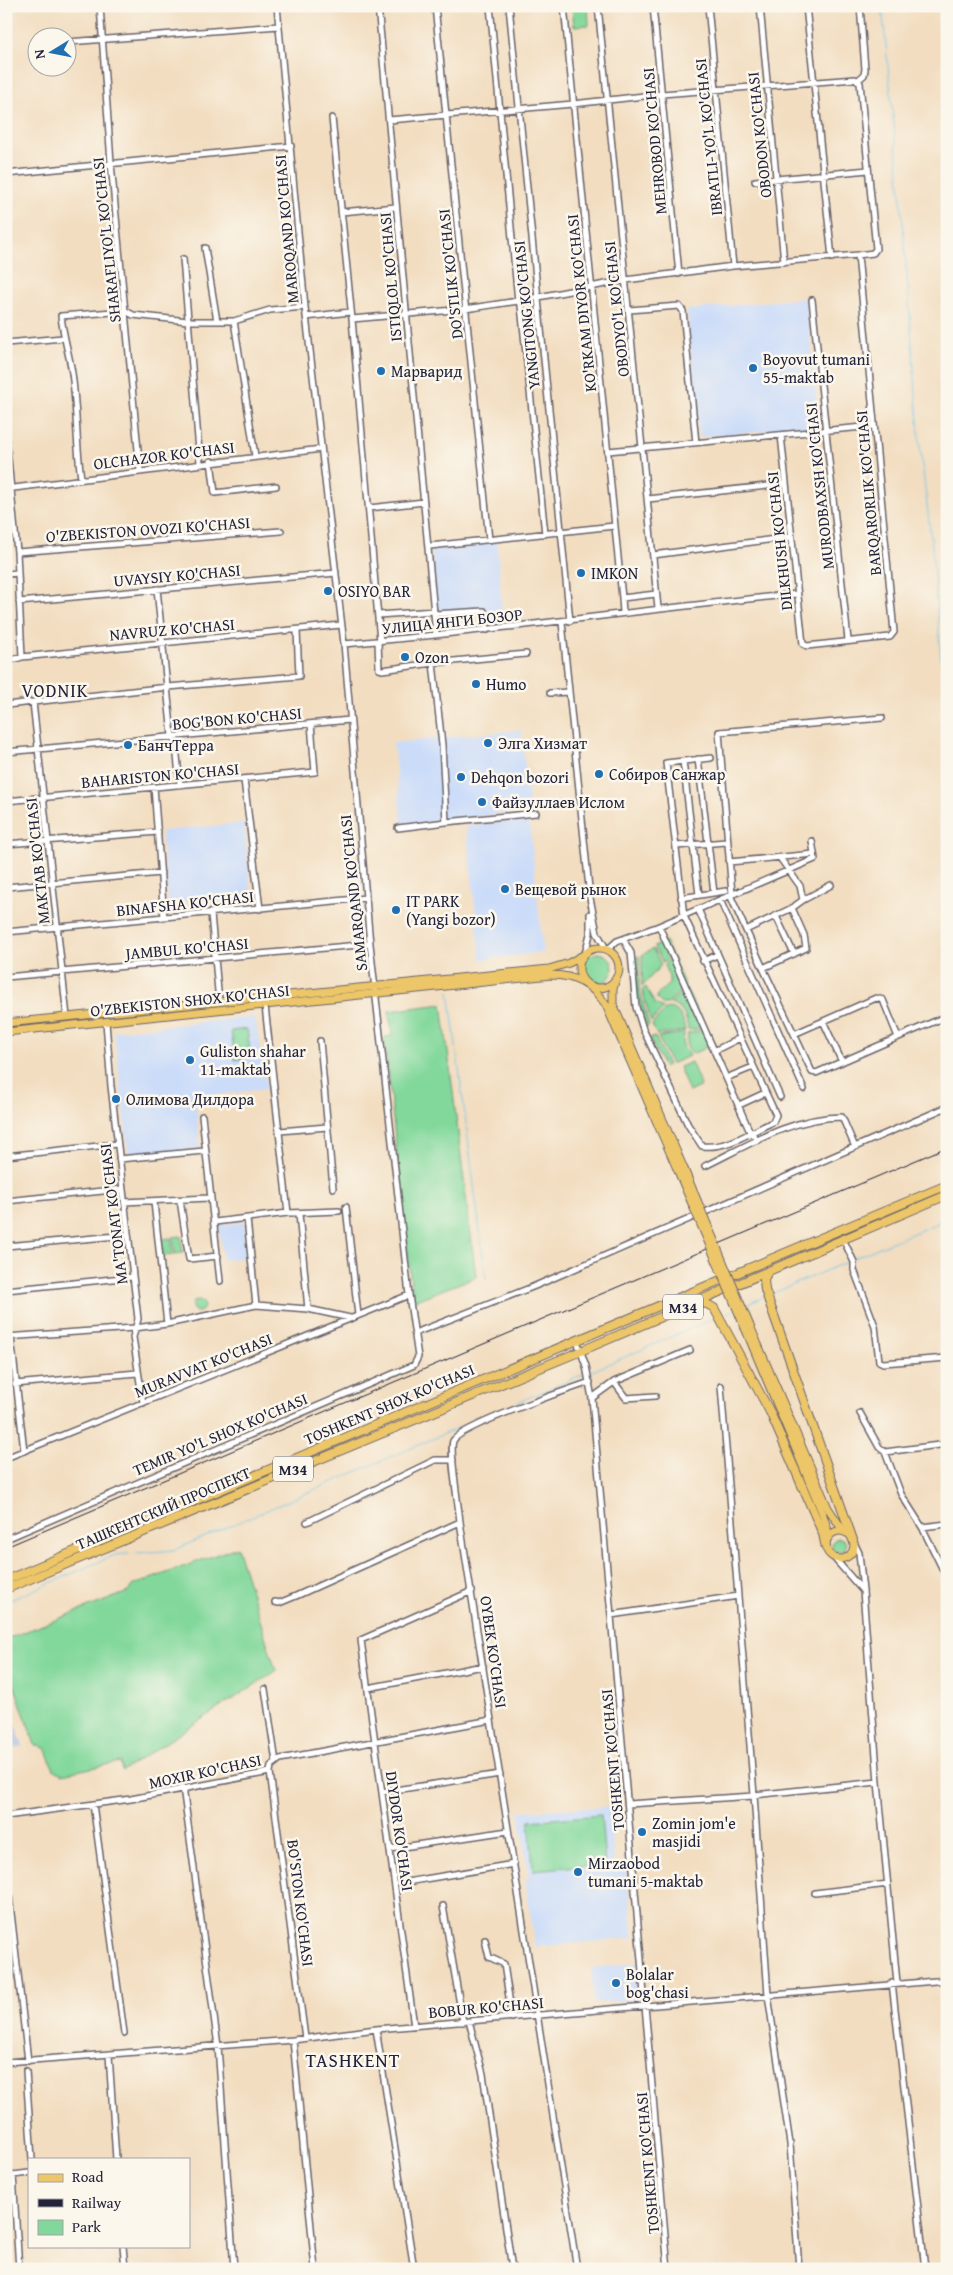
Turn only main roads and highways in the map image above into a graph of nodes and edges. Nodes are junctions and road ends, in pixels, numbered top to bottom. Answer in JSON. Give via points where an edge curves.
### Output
{"nodes":[{"id":1,"x":585,"y":954,"type":"junction"},
{"id":2,"x":616,"y":978,"type":"junction"},
{"id":3,"x":459,"y":981,"type":"junction"},
{"id":4,"x":589,"y":985,"type":"junction"},
{"id":5,"x":375,"y":991,"type":"junction"},
{"id":6,"x":6,"y":1023,"type":"edge"},
{"id":7,"x":6,"y":1032,"type":"edge"},
{"id":8,"x":681,"y":1170,"type":"junction"},
{"id":9,"x":947,"y":1185,"type":"edge"},
{"id":10,"x":947,"y":1195,"type":"edge"},
{"id":11,"x":768,"y":1271,"type":"junction"},
{"id":12,"x":695,"y":1302,"type":"junction"},
{"id":13,"x":748,"y":1327,"type":"junction"},
{"id":14,"x":844,"y":1532,"type":"junction"},
{"id":15,"x":828,"y":1538,"type":"junction"},
{"id":16,"x":852,"y":1540,"type":"junction"},
{"id":17,"x":826,"y":1548,"type":"junction"},
{"id":18,"x":6,"y":1580,"type":"edge"},
{"id":19,"x":6,"y":1589,"type":"edge"}],
"edges":[{"from":1,"to":2,"type":"main road","via":[[594,949],[607,950],[618,964]]},
{"from":1,"to":3,"type":"main road","via":[[556,968]]},
{"from":1,"to":4,"type":"main road","via":[[579,970]]},
{"from":2,"to":4,"type":"main road","via":[[604,987]]},
{"from":2,"to":8,"type":"main road","via":[[613,1004]]},
{"from":3,"to":4,"type":"main road","via":[[551,975]]},
{"from":3,"to":5,"type":"main road"},
{"from":4,"to":8,"type":"main road","via":[[610,1012]]},
{"from":5,"to":6,"type":"main road","name":"O'ZBEKISTON SHOX KO'CHASI","via":[[219,1002]]},
{"from":5,"to":7,"type":"main road","name":"O'ZBEKISTON SHOX KO'CHASI","via":[[265,1006]]},
{"from":8,"to":13,"type":"main road","bridge":true},
{"from":9,"to":18,"type":"highway","name":"TOSHKENT SHOX KO'CHASI","number":"M34"},
{"from":10,"to":11,"type":"highway","number":"M34"},
{"from":11,"to":12,"type":"highway","number":"M34"},
{"from":11,"to":16,"type":"highway","via":[[764,1280],[765,1290]]},
{"from":12,"to":17,"type":"highway","via":[[707,1304],[716,1311],[770,1412],[823,1534]]},
{"from":12,"to":19,"type":"highway","name":"ТАШКЕНТСКИЙ ПРОСПЕКТ","number":"M34"},
{"from":13,"to":14,"type":"main road","via":[[828,1508]]},
{"from":13,"to":15,"type":"main road","via":[[827,1524]]},
{"from":14,"to":15,"type":"main road","via":[[834,1533]]},
{"from":14,"to":16,"type":"main road"},
{"from":15,"to":17,"type":"main road"},
{"from":16,"to":17,"type":"main road","via":[[854,1548],[842,1559],[834,1558]]}]}
